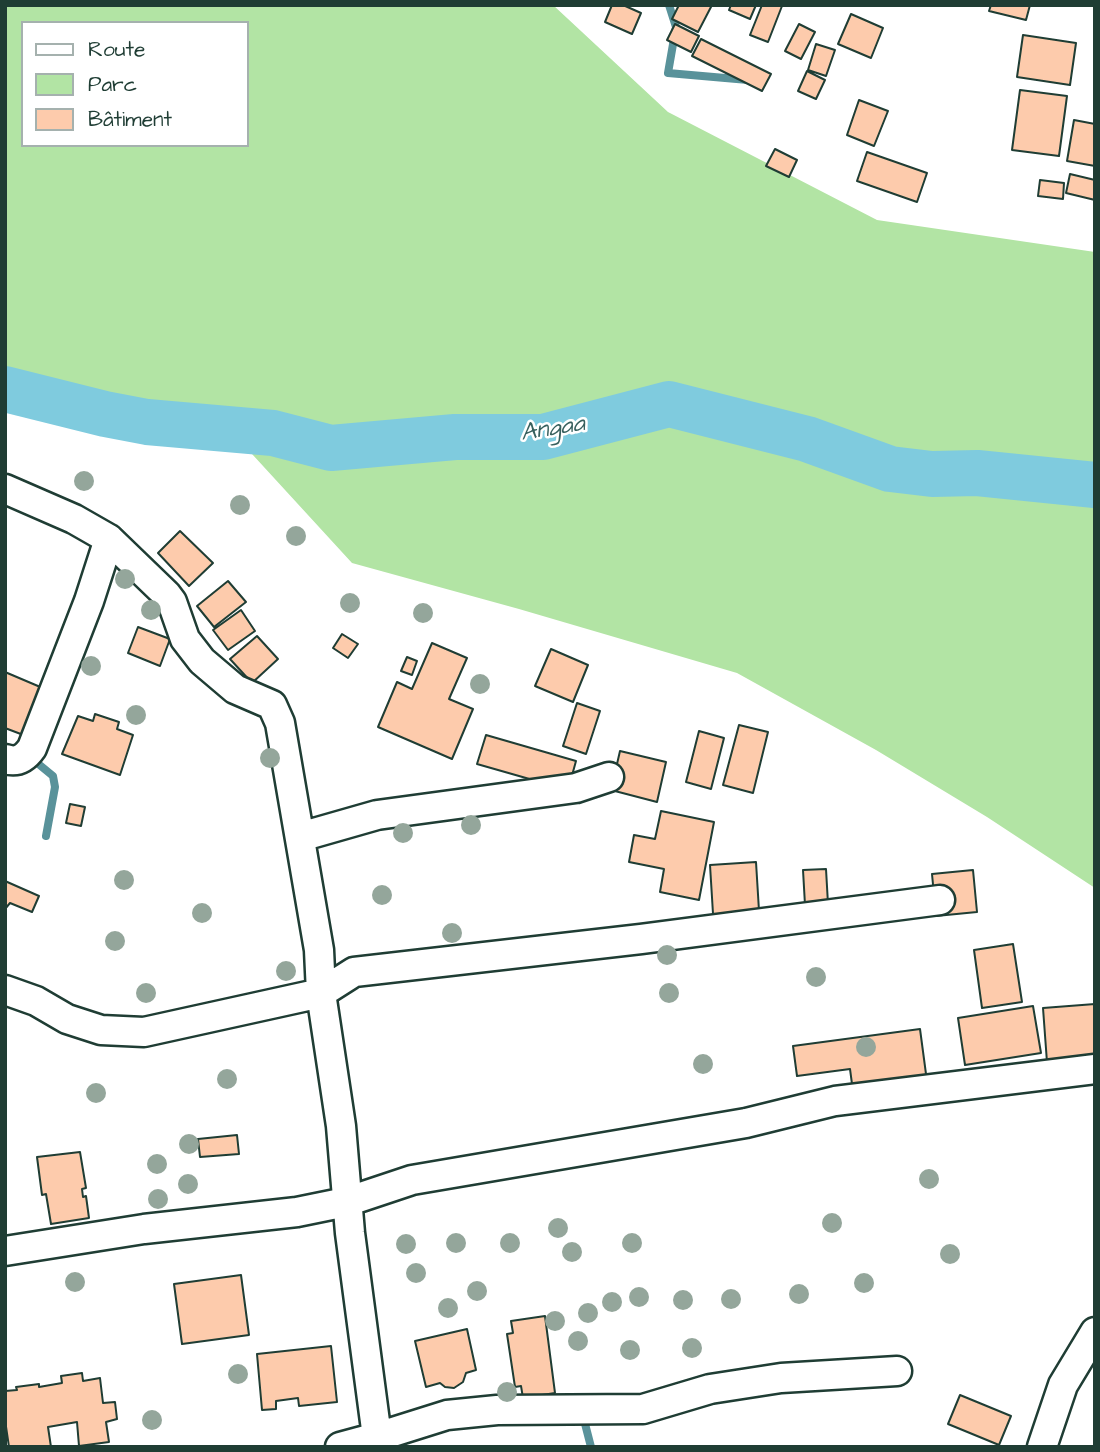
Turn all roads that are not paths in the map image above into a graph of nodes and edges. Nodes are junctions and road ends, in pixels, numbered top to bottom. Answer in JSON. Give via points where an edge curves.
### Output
{"nodes":[{"id":1,"x":5,"y":489,"type":"edge"},
{"id":2,"x":109,"y":539,"type":"junction"},
{"id":3,"x":5,"y":759,"type":"edge"},
{"id":4,"x":609,"y":776,"type":"dead end"},
{"id":5,"x":300,"y":837,"type":"junction"},
{"id":6,"x":940,"y":900,"type":"dead end"},
{"id":7,"x":5,"y":990,"type":"edge"},
{"id":8,"x":321,"y":993,"type":"junction"},
{"id":9,"x":1095,"y":1069,"type":"edge"},
{"id":10,"x":346,"y":1202,"type":"junction"},
{"id":11,"x":5,"y":1251,"type":"edge"},
{"id":12,"x":1095,"y":1332,"type":"edge"},
{"id":13,"x":897,"y":1371,"type":"dead end"},
{"id":14,"x":378,"y":1442,"type":"edge"},
{"id":15,"x":341,"y":1447,"type":"edge"},
{"id":16,"x":1042,"y":1447,"type":"edge"}],
"edges":[{"from":1,"to":2,"type":"street"},
{"from":2,"to":3,"type":"street","via":[[32,748],[25,758]]},
{"from":2,"to":5,"type":"street","via":[[166,594],[185,639],[202,661],[235,689],[272,705],[280,723]]},
{"from":4,"to":5,"type":"street","via":[[576,788],[377,815]]},
{"from":5,"to":8,"type":"street","via":[[319,950]]},
{"from":6,"to":8,"type":"street","via":[[355,972]]},
{"from":7,"to":8,"type":"street","via":[[67,1019],[101,1030],[133,1032]]},
{"from":8,"to":10,"type":"street","via":[[341,1126]]},
{"from":9,"to":10,"type":"street","via":[[835,1101],[746,1122],[412,1180]]},
{"from":10,"to":11,"type":"street"},
{"from":10,"to":14,"type":"street"},
{"from":12,"to":16,"type":"street","via":[[1063,1385]]},
{"from":13,"to":14,"type":"street","via":[[781,1378],[710,1390],[643,1409],[447,1415]]},
{"from":14,"to":15,"type":"street"}]}
